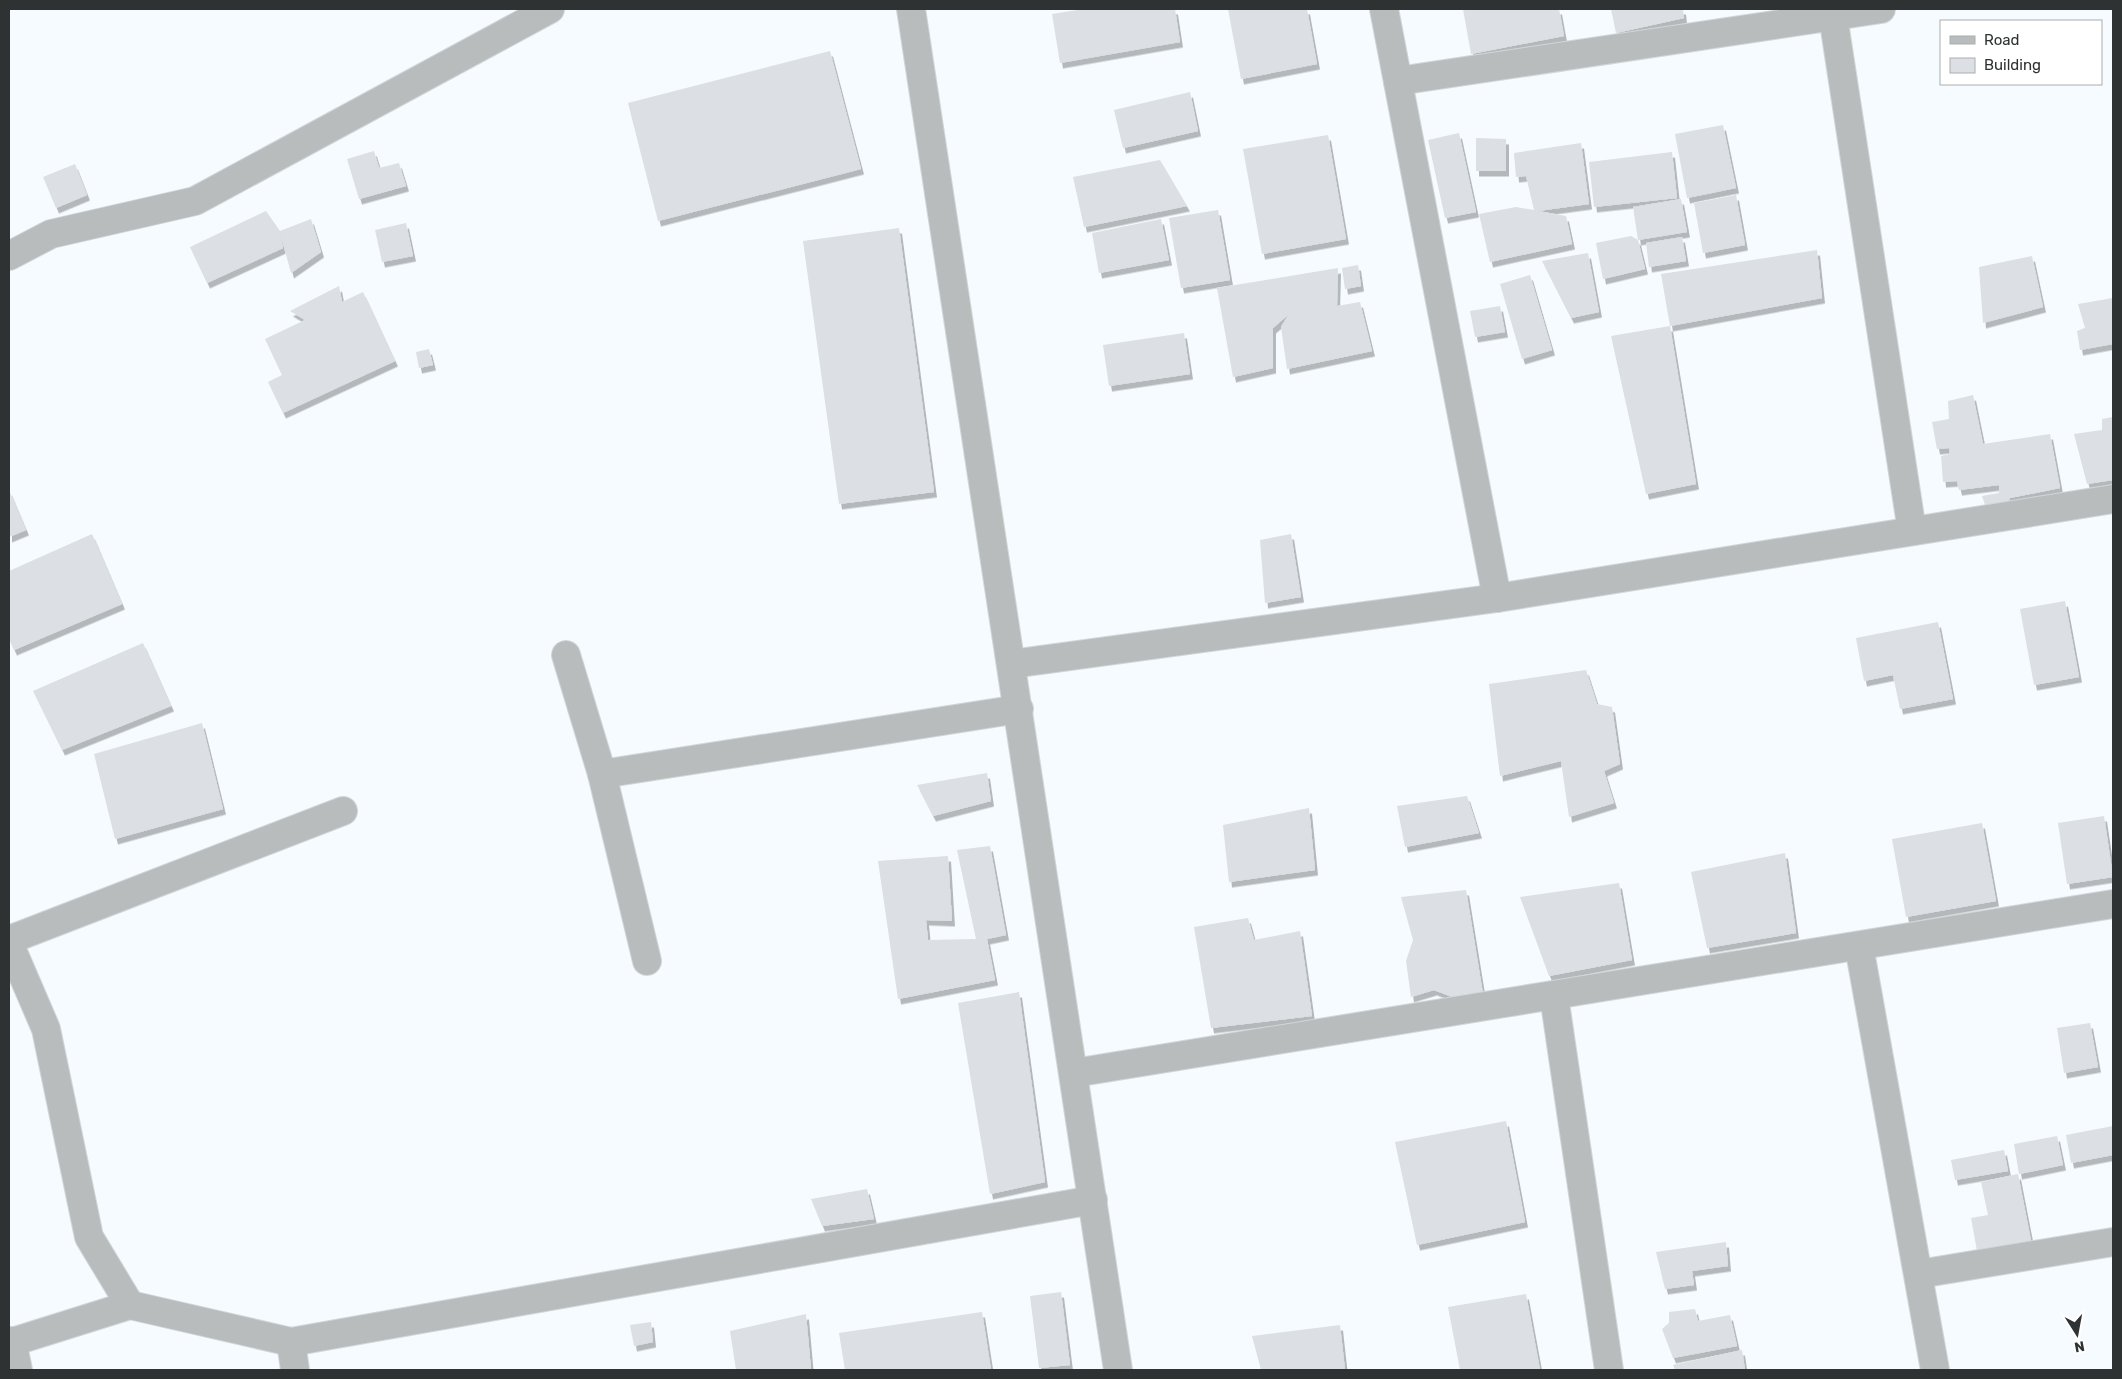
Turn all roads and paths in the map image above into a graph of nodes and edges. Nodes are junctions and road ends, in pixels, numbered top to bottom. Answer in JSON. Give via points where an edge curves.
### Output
{"nodes":[{"id":1,"x":550,"y":9,"type":"edge"},
{"id":2,"x":911,"y":9,"type":"edge"},
{"id":3,"x":1384,"y":9,"type":"edge"},
{"id":4,"x":1881,"y":9,"type":"edge"},
{"id":5,"x":1833,"y":16,"type":"junction"},
{"id":6,"x":1398,"y":80,"type":"junction"},
{"id":7,"x":9,"y":256,"type":"edge"},
{"id":8,"x":2113,"y":499,"type":"edge"},
{"id":9,"x":1912,"y":531,"type":"junction"},
{"id":10,"x":1498,"y":598,"type":"junction"},
{"id":11,"x":566,"y":655,"type":"dead end"},
{"id":12,"x":1012,"y":664,"type":"junction"},
{"id":13,"x":1019,"y":709,"type":"junction"},
{"id":14,"x":602,"y":774,"type":"junction"},
{"id":15,"x":343,"y":811,"type":"dead end"},
{"id":16,"x":2113,"y":904,"type":"edge"},
{"id":17,"x":9,"y":942,"type":"edge"},
{"id":18,"x":1859,"y":946,"type":"junction"},
{"id":19,"x":647,"y":961,"type":"dead end"},
{"id":20,"x":1554,"y":996,"type":"junction"},
{"id":21,"x":1074,"y":1073,"type":"junction"},
{"id":22,"x":1093,"y":1200,"type":"junction"},
{"id":23,"x":2113,"y":1242,"type":"edge"},
{"id":24,"x":1919,"y":1274,"type":"junction"},
{"id":25,"x":130,"y":1305,"type":"junction"},
{"id":26,"x":11,"y":1342,"type":"edge"},
{"id":27,"x":291,"y":1342,"type":"junction"},
{"id":28,"x":18,"y":1370,"type":"edge"},
{"id":29,"x":295,"y":1370,"type":"edge"},
{"id":30,"x":1118,"y":1370,"type":"edge"},
{"id":31,"x":1609,"y":1370,"type":"edge"},
{"id":32,"x":1935,"y":1370,"type":"edge"}],
"edges":[{"from":1,"to":7,"type":"street","via":[[195,201],[51,234]]},
{"from":2,"to":12,"type":"street"},
{"from":3,"to":6,"type":"street"},
{"from":4,"to":5,"type":"street"},
{"from":5,"to":6,"type":"street"},
{"from":5,"to":9,"type":"street"},
{"from":6,"to":10,"type":"street"},
{"from":8,"to":9,"type":"street"},
{"from":9,"to":10,"type":"street"},
{"from":10,"to":12,"type":"street"},
{"from":11,"to":14,"type":"street"},
{"from":12,"to":13,"type":"street"},
{"from":13,"to":14,"type":"street"},
{"from":13,"to":21,"type":"street"},
{"from":14,"to":19,"type":"street"},
{"from":15,"to":17,"type":"street"},
{"from":16,"to":18,"type":"street"},
{"from":17,"to":25,"type":"street","via":[[46,1029],[89,1237]]},
{"from":18,"to":20,"type":"street"},
{"from":18,"to":24,"type":"street"},
{"from":20,"to":21,"type":"street"},
{"from":20,"to":31,"type":"street"},
{"from":21,"to":22,"type":"street"},
{"from":22,"to":27,"type":"street"},
{"from":22,"to":30,"type":"street"},
{"from":23,"to":24,"type":"street"},
{"from":24,"to":32,"type":"street"},
{"from":25,"to":26,"type":"street"},
{"from":25,"to":27,"type":"street"},
{"from":26,"to":28,"type":"street"},
{"from":27,"to":29,"type":"street"}]}
